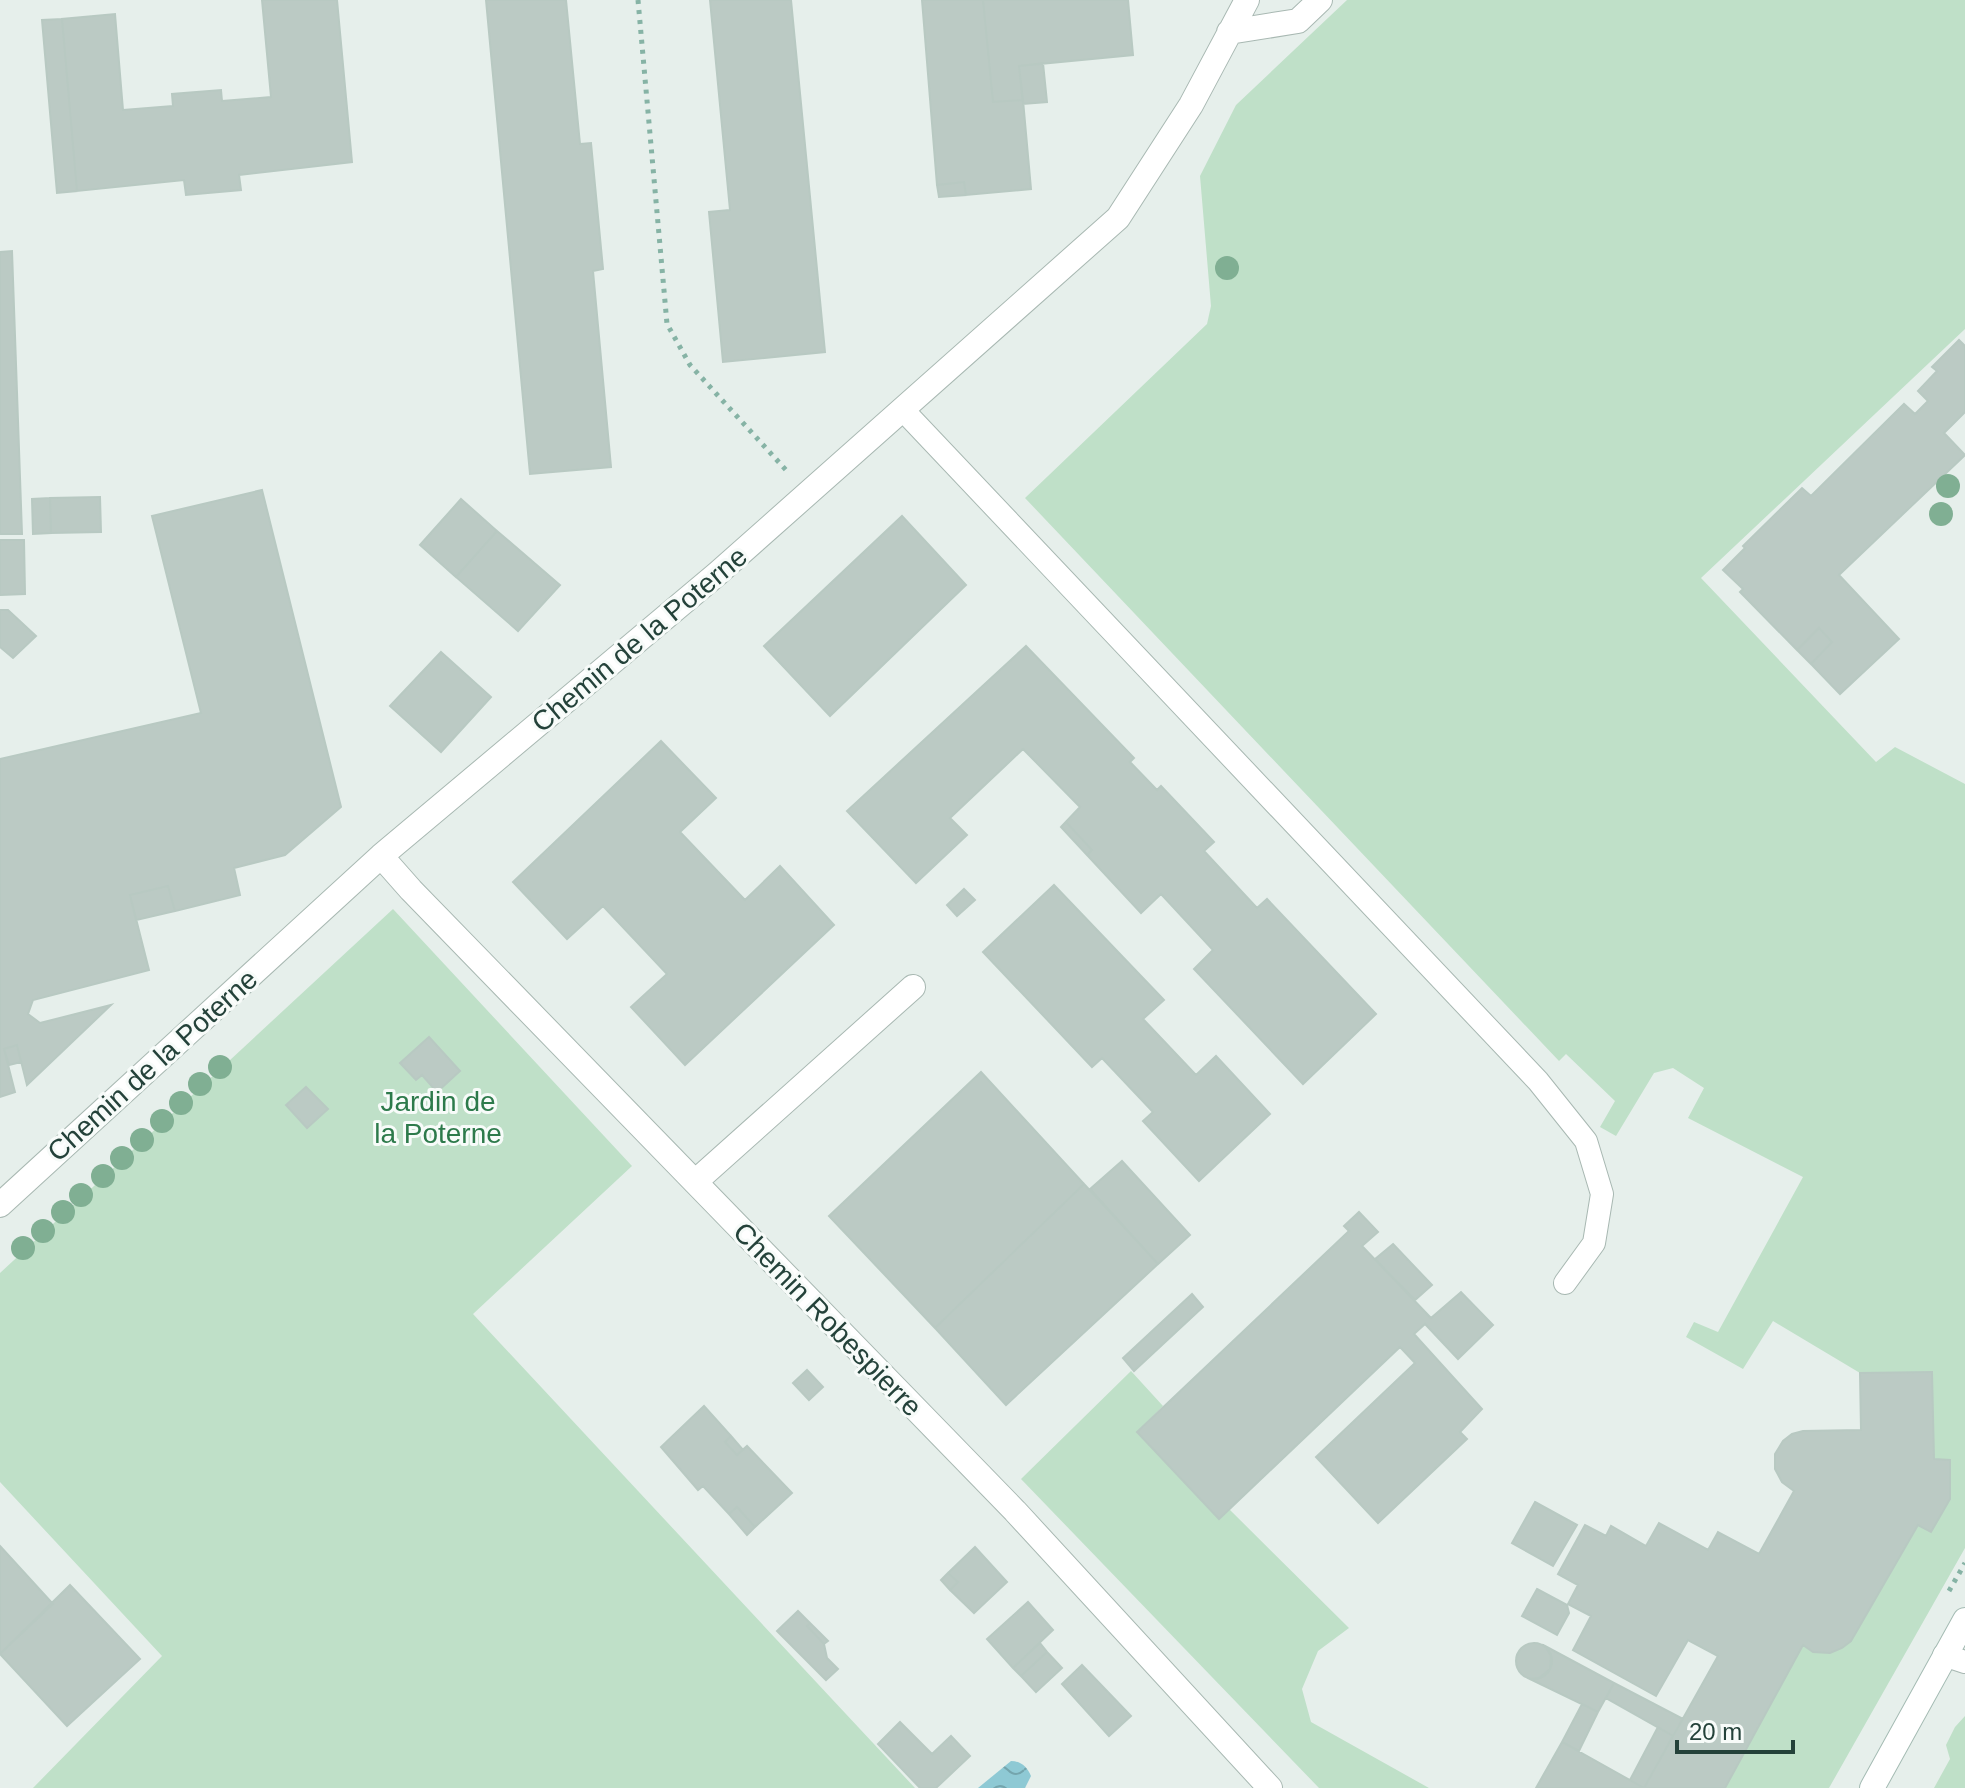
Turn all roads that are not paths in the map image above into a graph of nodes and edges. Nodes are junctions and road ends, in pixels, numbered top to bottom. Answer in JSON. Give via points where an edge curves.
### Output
{"nodes":[{"id":1,"x":1227,"y":0,"type":"edge"},
{"id":2,"x":1247,"y":0,"type":"edge"},
{"id":3,"x":1320,"y":0,"type":"edge"},
{"id":4,"x":1229,"y":32,"type":"junction"},
{"id":5,"x":903,"y":410,"type":"junction"},
{"id":6,"x":381,"y":856,"type":"junction"},
{"id":7,"x":913,"y":987,"type":"dead end"},
{"id":8,"x":695,"y":1182,"type":"junction"},
{"id":9,"x":0,"y":1205,"type":"edge"},
{"id":10,"x":1565,"y":1283,"type":"dead end"},
{"id":11,"x":1965,"y":1620,"type":"edge"},
{"id":12,"x":1954,"y":1659,"type":"edge"},
{"id":13,"x":1270,"y":1788,"type":"edge"},
{"id":14,"x":1872,"y":1788,"type":"edge"}],
"edges":[{"from":1,"to":4,"type":"street"},
{"from":2,"to":4,"type":"street","name":"Chemin de la Poterne"},
{"from":3,"to":4,"type":"street","via":[[1298,21]]},
{"from":4,"to":5,"type":"street","name":"Chemin de la Poterne","via":[[1191,105],[1118,218]]},
{"from":5,"to":6,"type":"street","name":"Chemin de la Poterne"},
{"from":5,"to":10,"type":"lane","via":[[1538,1081],[1586,1141],[1602,1194],[1594,1243]]},
{"from":6,"to":8,"type":"street","name":"Chemin Robespierre"},
{"from":6,"to":9,"type":"street","name":"Chemin de la Poterne"},
{"from":7,"to":8,"type":"street"},
{"from":8,"to":13,"type":"street","name":"Chemin Robespierre","via":[[1015,1511]]},
{"from":11,"to":12,"type":"street"},
{"from":12,"to":14,"type":"street"}]}
